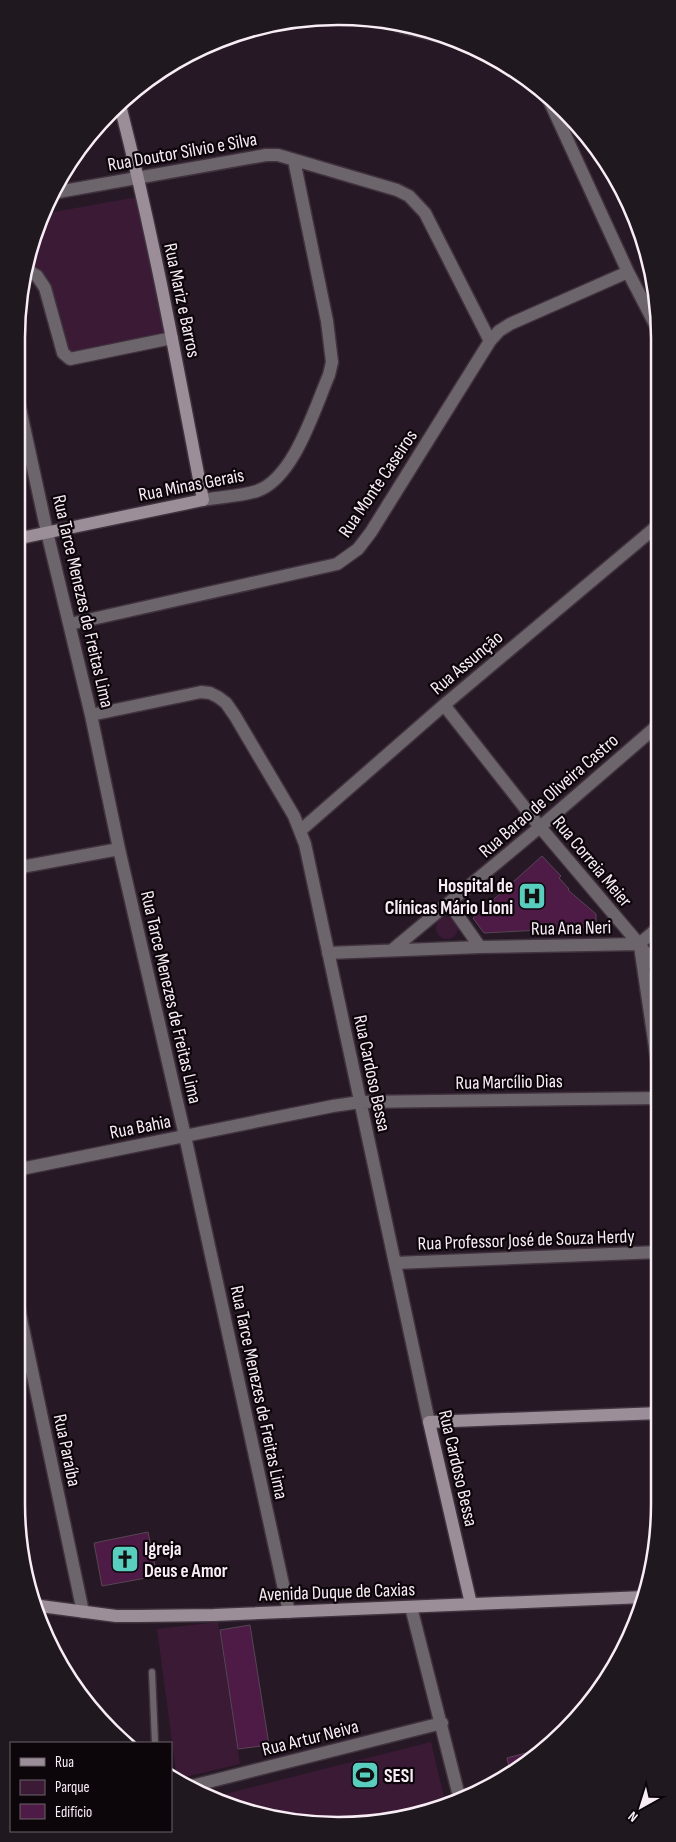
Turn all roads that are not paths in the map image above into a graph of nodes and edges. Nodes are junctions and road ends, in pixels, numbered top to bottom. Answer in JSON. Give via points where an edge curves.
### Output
{"nodes":[{"id":1,"x":122,"y":112,"type":"edge"},
{"id":2,"x":555,"y":113,"type":"edge"},
{"id":3,"x":294,"y":160,"type":"junction"},
{"id":4,"x":138,"y":177,"type":"junction"},
{"id":5,"x":62,"y":191,"type":"edge"},
{"id":6,"x":628,"y":272,"type":"junction"},
{"id":7,"x":32,"y":273,"type":"edge"},
{"id":8,"x":650,"y":314,"type":"edge"},
{"id":9,"x":172,"y":338,"type":"junction"},
{"id":10,"x":490,"y":341,"type":"junction"},
{"id":11,"x":25,"y":431,"type":"edge"},
{"id":12,"x":203,"y":500,"type":"junction"},
{"id":13,"x":47,"y":532,"type":"junction"},
{"id":14,"x":651,"y":532,"type":"edge"},
{"id":15,"x":25,"y":537,"type":"edge"},
{"id":16,"x":70,"y":624,"type":"junction"},
{"id":17,"x":444,"y":705,"type":"junction"},
{"id":18,"x":91,"y":715,"type":"junction"},
{"id":19,"x":651,"y":731,"type":"edge"},
{"id":20,"x":540,"y":827,"type":"junction"},
{"id":21,"x":301,"y":830,"type":"junction"},
{"id":22,"x":119,"y":849,"type":"junction"},
{"id":23,"x":25,"y":866,"type":"edge"},
{"id":24,"x":449,"y":903,"type":"junction"},
{"id":25,"x":651,"y":934,"type":"edge"},
{"id":26,"x":639,"y":944,"type":"junction"},
{"id":27,"x":480,"y":947,"type":"junction"},
{"id":28,"x":392,"y":950,"type":"junction"},
{"id":29,"x":328,"y":953,"type":"junction"},
{"id":30,"x":651,"y":961,"type":"edge"},
{"id":31,"x":651,"y":1022,"type":"edge"},
{"id":32,"x":651,"y":1098,"type":"edge"},
{"id":33,"x":360,"y":1102,"type":"junction"},
{"id":34,"x":184,"y":1136,"type":"junction"},
{"id":35,"x":25,"y":1168,"type":"edge"},
{"id":36,"x":651,"y":1252,"type":"edge"},
{"id":37,"x":395,"y":1263,"type":"junction"},
{"id":38,"x":25,"y":1338,"type":"edge"},
{"id":39,"x":651,"y":1413,"type":"edge"},
{"id":40,"x":429,"y":1422,"type":"junction"},
{"id":41,"x":636,"y":1598,"type":"edge"},
{"id":42,"x":472,"y":1604,"type":"junction"},
{"id":43,"x":42,"y":1606,"type":"edge"},
{"id":44,"x":411,"y":1607,"type":"junction"},
{"id":45,"x":83,"y":1612,"type":"junction"},
{"id":46,"x":289,"y":1612,"type":"junction"},
{"id":47,"x":152,"y":1672,"type":"dead end"},
{"id":48,"x":442,"y":1723,"type":"junction"},
{"id":49,"x":155,"y":1742,"type":"edge"},
{"id":50,"x":197,"y":1784,"type":"edge"},
{"id":51,"x":458,"y":1793,"type":"edge"}],
"edges":[{"from":1,"to":4,"type":"main road","name":"Rua Mariz e Barros"},
{"from":2,"to":6,"type":"street"},
{"from":3,"to":4,"type":"street","name":"Rua Doutor Silvio e Silva","via":[[266,155]]},
{"from":3,"to":10,"type":"street","name":"Rua Doutor Silvio e Silva","via":[[409,196],[425,214]]},
{"from":3,"to":12,"type":"street","name":"Rua Minas Gerais","via":[[331,344],[329,376],[289,465],[278,478],[256,491]]},
{"from":4,"to":5,"type":"street","name":"Rua Doutor Silvio e Silva"},
{"from":4,"to":9,"type":"main road","name":"Rua Mariz e Barros"},
{"from":6,"to":8,"type":"street"},
{"from":6,"to":10,"type":"street","name":"Rua Monte Caseiros","via":[[510,324]]},
{"from":7,"to":9,"type":"street","via":[[45,288],[63,353],[70,359]]},
{"from":9,"to":12,"type":"main road","name":"Rua Mariz e Barros"},
{"from":10,"to":16,"type":"street","name":"Rua Monte Caseiros","via":[[371,532],[348,557],[324,568]]},
{"from":11,"to":13,"type":"street","name":"Rua Tarce Menezes de Freitas Lima"},
{"from":12,"to":13,"type":"main road","name":"Rua Minas Gerais"},
{"from":13,"to":15,"type":"main road","name":"Rua Minas Gerais"},
{"from":13,"to":16,"type":"street","name":"Rua Tarce Menezes de Freitas Lima"},
{"from":14,"to":17,"type":"street","name":"Rua Assunção"},
{"from":16,"to":18,"type":"street","name":"Rua Tarce Menezes de Freitas Lima"},
{"from":17,"to":20,"type":"street","name":"Rua Correia Meier"},
{"from":17,"to":21,"type":"street","name":"Rua Assunção"},
{"from":18,"to":21,"type":"street","name":"Rua Cardoso Bessa","via":[[195,693],[210,693],[218,697],[235,716]]},
{"from":18,"to":22,"type":"street","name":"Rua Tarce Menezes de Freitas Lima"},
{"from":19,"to":20,"type":"street","name":"Rua Barao de Oliveira Castro"},
{"from":20,"to":24,"type":"street","name":"Rua Barao de Oliveira Castro"},
{"from":20,"to":26,"type":"street","name":"Rua Correia Meier"},
{"from":21,"to":29,"type":"street","name":"Rua Cardoso Bessa"},
{"from":22,"to":23,"type":"street"},
{"from":22,"to":34,"type":"street","name":"Rua Tarce Menezes de Freitas Lima"},
{"from":24,"to":27,"type":"street"},
{"from":24,"to":28,"type":"street","name":"Rua Barao de Oliveira Castro"},
{"from":25,"to":26,"type":"street"},
{"from":26,"to":27,"type":"street","name":"Rua Ana Neri"},
{"from":26,"to":30,"type":"street","name":"Rua Correia Meier"},
{"from":26,"to":31,"type":"street"},
{"from":27,"to":28,"type":"street","name":"Rua Ana Neri"},
{"from":28,"to":29,"type":"street","name":"Rua Ana Neri"},
{"from":29,"to":33,"type":"street","name":"Rua Cardoso Bessa"},
{"from":32,"to":33,"type":"street","name":"Rua Marcílio Dias"},
{"from":33,"to":34,"type":"street","name":"Rua Bahia"},
{"from":33,"to":37,"type":"street","name":"Rua Cardoso Bessa"},
{"from":34,"to":35,"type":"street","name":"Rua Bahia"},
{"from":34,"to":46,"type":"street","name":"Rua Tarce Menezes de Freitas Lima"},
{"from":36,"to":37,"type":"street","name":"Rua Professor José de Souza Herdy"},
{"from":37,"to":40,"type":"street","name":"Rua Cardoso Bessa"},
{"from":38,"to":45,"type":"street","name":"Rua Paraíba"},
{"from":39,"to":40,"type":"main road"},
{"from":40,"to":42,"type":"main road","name":"Rua Cardoso Bessa"},
{"from":41,"to":42,"type":"main road","name":"Avenida Duque de Caxias"},
{"from":42,"to":44,"type":"main road","name":"Avenida Duque de Caxias"},
{"from":43,"to":45,"type":"main road","name":"Avenida Duque de Caxias"},
{"from":44,"to":46,"type":"main road","name":"Avenida Duque de Caxias"},
{"from":44,"to":48,"type":"street"},
{"from":45,"to":46,"type":"main road","name":"Avenida Duque de Caxias","via":[[116,1616]]},
{"from":47,"to":49,"type":"lane"},
{"from":48,"to":50,"type":"street","name":"Rua Artur Neiva"},
{"from":48,"to":51,"type":"street"}]}
